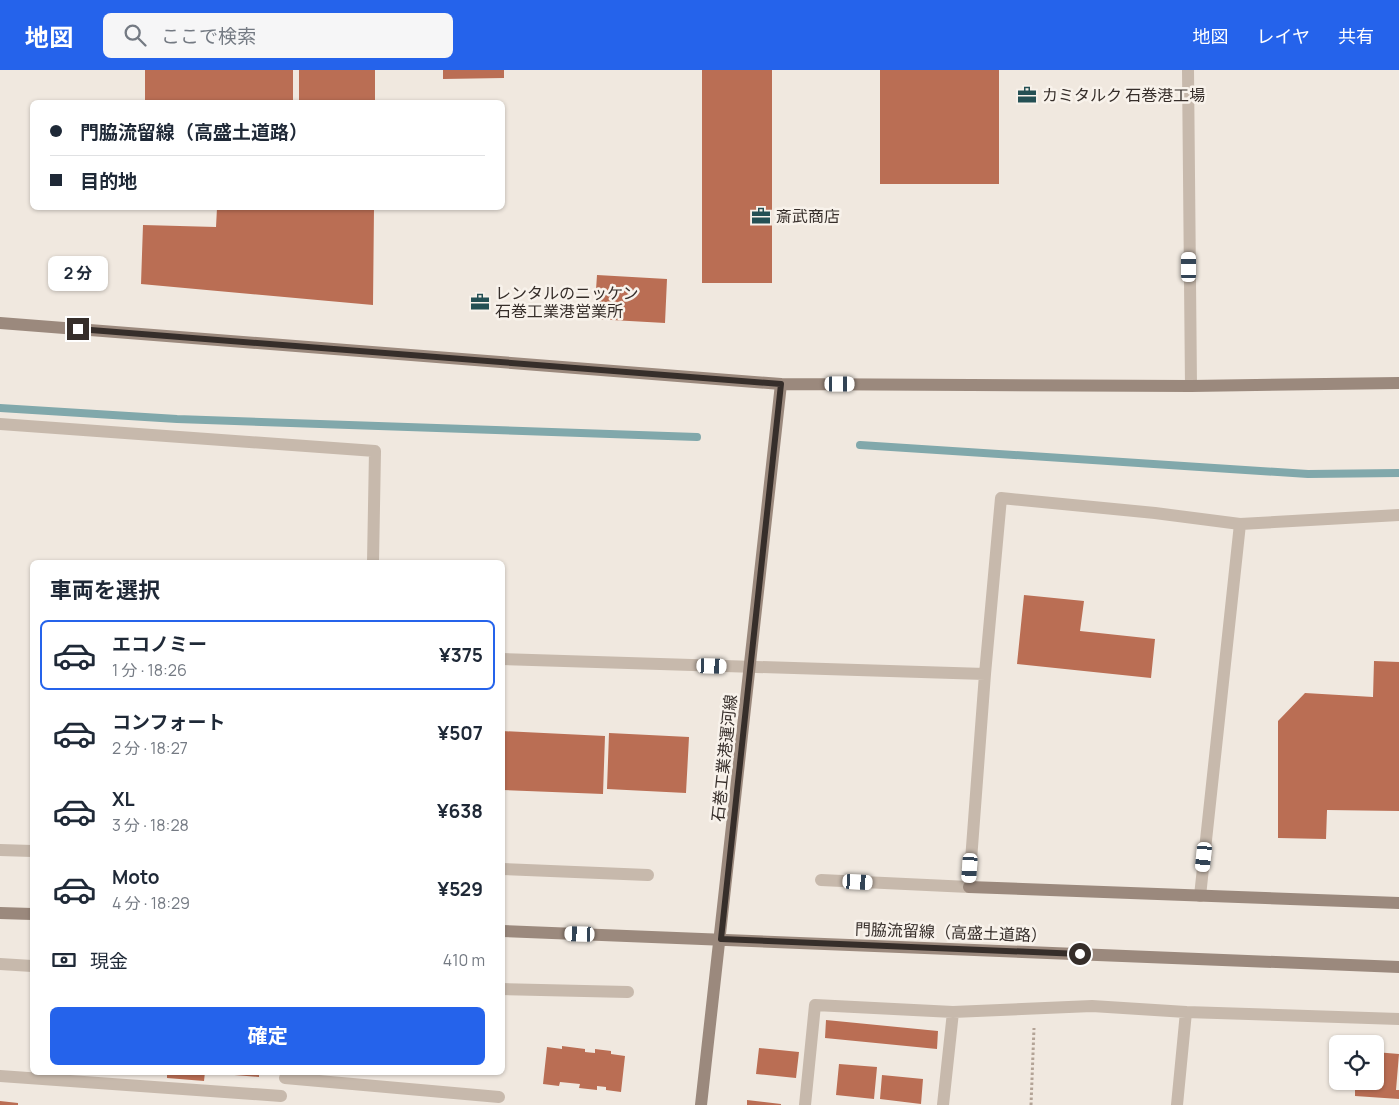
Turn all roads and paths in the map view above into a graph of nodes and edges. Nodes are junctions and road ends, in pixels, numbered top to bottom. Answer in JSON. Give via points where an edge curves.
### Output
{"nodes":[{"id":1,"x":1188,"y":70,"type":"edge"},
{"id":2,"x":0,"y":323,"type":"edge"},
{"id":3,"x":1399,"y":383,"type":"edge"},
{"id":4,"x":781,"y":384,"type":"junction"},
{"id":5,"x":1190,"y":386,"type":"junction"},
{"id":6,"x":0,"y":424,"type":"edge"},
{"id":7,"x":1399,"y":515,"type":"edge"},
{"id":8,"x":1240,"y":524,"type":"junction"},
{"id":9,"x":372,"y":560,"type":"edge"},
{"id":10,"x":505,"y":659,"type":"edge"},
{"id":11,"x":750,"y":668,"type":"junction"},
{"id":12,"x":985,"y":674,"type":"junction"},
{"id":13,"x":0,"y":850,"type":"edge"},
{"id":14,"x":30,"y":852,"type":"edge"},
{"id":15,"x":505,"y":869,"type":"edge"},
{"id":16,"x":648,"y":875,"type":"dead end"},
{"id":17,"x":821,"y":880,"type":"dead end"},
{"id":18,"x":969,"y":887,"type":"junction"},
{"id":19,"x":1200,"y":896,"type":"junction"},
{"id":20,"x":1399,"y":903,"type":"edge"},
{"id":21,"x":0,"y":913,"type":"edge"},
{"id":22,"x":30,"y":914,"type":"edge"},
{"id":23,"x":505,"y":931,"type":"edge"},
{"id":24,"x":721,"y":939,"type":"junction"},
{"id":25,"x":0,"y":964,"type":"edge"},
{"id":26,"x":30,"y":966,"type":"edge"},
{"id":27,"x":1399,"y":967,"type":"edge"},
{"id":28,"x":505,"y":989,"type":"edge"},
{"id":29,"x":628,"y":992,"type":"dead end"},
{"id":30,"x":1035,"y":1009,"type":"junction"},
{"id":31,"x":953,"y":1012,"type":"junction"},
{"id":32,"x":1186,"y":1012,"type":"junction"},
{"id":33,"x":1399,"y":1019,"type":"edge"},
{"id":34,"x":285,"y":1075,"type":"edge"},
{"id":35,"x":0,"y":1076,"type":"edge"},
{"id":36,"x":499,"y":1097,"type":"dead end"},
{"id":37,"x":280,"y":1100,"type":"edge"},
{"id":38,"x":701,"y":1105,"type":"edge"},
{"id":39,"x":805,"y":1105,"type":"edge"},
{"id":40,"x":943,"y":1105,"type":"edge"},
{"id":41,"x":1030,"y":1105,"type":"edge"},
{"id":42,"x":1177,"y":1105,"type":"edge"}],
"edges":[{"from":1,"to":5,"type":"street"},
{"from":2,"to":4,"type":"street"},
{"from":3,"to":5,"type":"street"},
{"from":4,"to":5,"type":"street"},
{"from":4,"to":11,"type":"street","name":"石巻工業港運河線"},
{"from":6,"to":9,"type":"street","via":[[375,450]]},
{"from":7,"to":8,"type":"street"},
{"from":8,"to":12,"type":"street","via":[[1001,498]]},
{"from":8,"to":19,"type":"street"},
{"from":10,"to":11,"type":"street"},
{"from":11,"to":12,"type":"street"},
{"from":11,"to":24,"type":"street","name":"石巻工業港運河線"},
{"from":12,"to":18,"type":"street"},
{"from":13,"to":14,"type":"street"},
{"from":15,"to":16,"type":"street"},
{"from":17,"to":18,"type":"street"},
{"from":18,"to":19,"type":"street"},
{"from":19,"to":20,"type":"street"},
{"from":21,"to":22,"type":"street"},
{"from":23,"to":24,"type":"street","name":"門脇流留線（高盛土道路）"},
{"from":24,"to":27,"type":"street","name":"門脇流留線（高盛土道路）"},
{"from":24,"to":38,"type":"street","name":"石巻工業港運河線"},
{"from":25,"to":26,"type":"street"},
{"from":28,"to":29,"type":"street"},
{"from":30,"to":31,"type":"street"},
{"from":30,"to":32,"type":"street","via":[[1092,1006]]},
{"from":30,"to":41,"type":"path"},
{"from":31,"to":39,"type":"street","via":[[815,1005]]},
{"from":31,"to":40,"type":"street"},
{"from":32,"to":33,"type":"street"},
{"from":32,"to":42,"type":"street"},
{"from":34,"to":36,"type":"street"},
{"from":34,"to":37,"type":"street"},
{"from":35,"to":37,"type":"street"}]}
